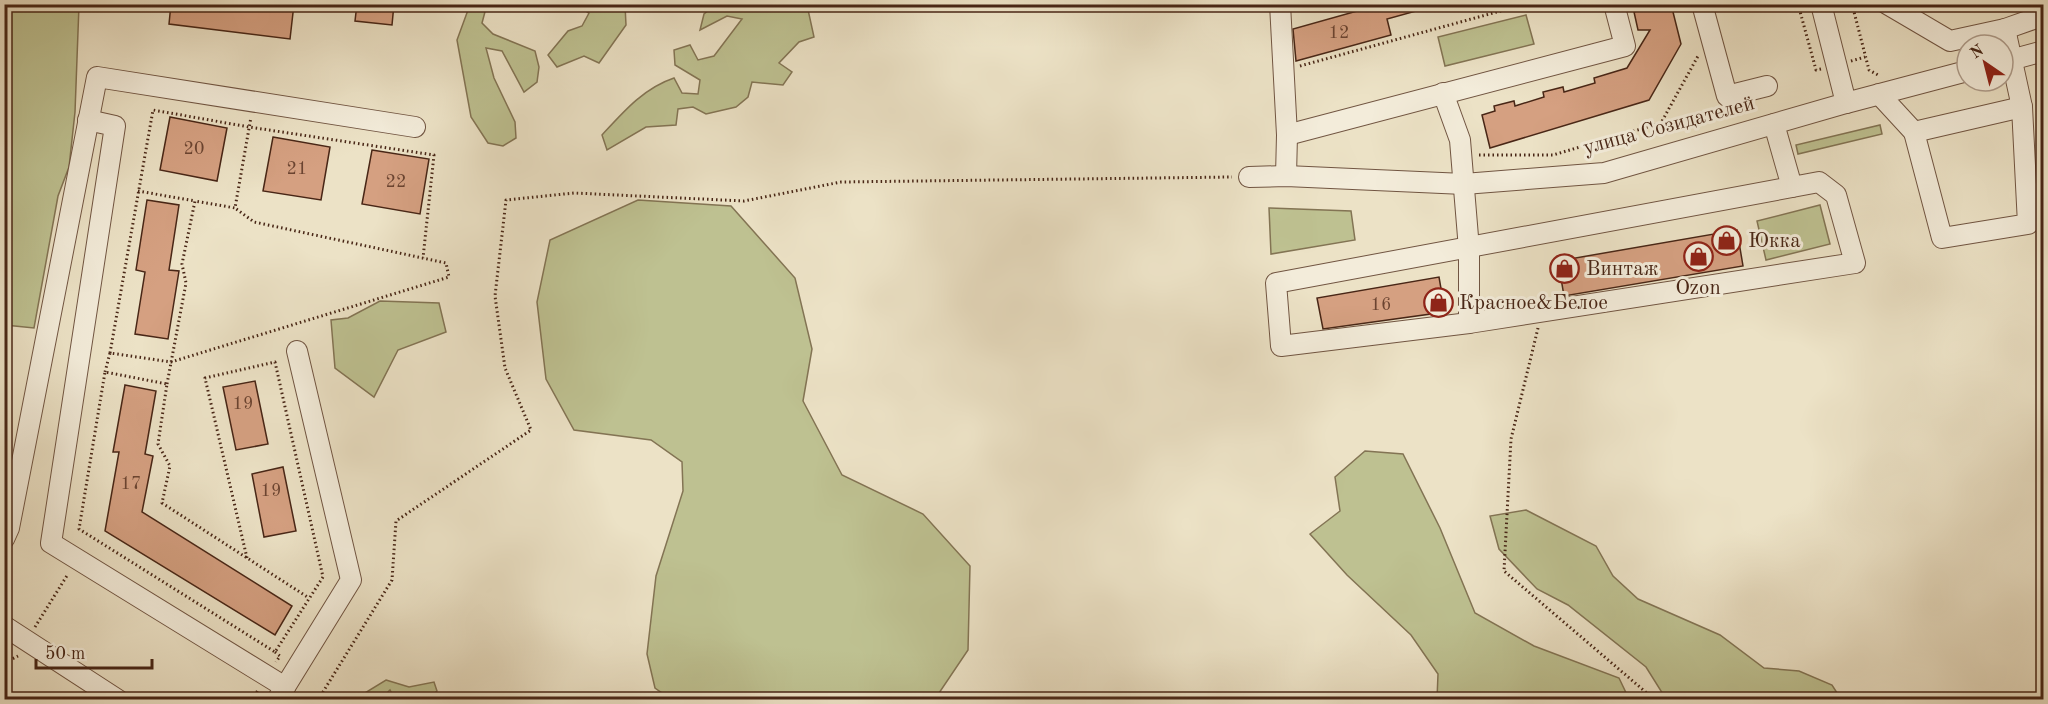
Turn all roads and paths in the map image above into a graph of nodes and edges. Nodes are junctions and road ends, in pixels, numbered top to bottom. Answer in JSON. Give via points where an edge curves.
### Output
{"nodes":[{"id":1,"x":1280,"y":4,"type":"edge"},
{"id":2,"x":1526,"y":4,"type":"edge"},
{"id":3,"x":1614,"y":4,"type":"edge"},
{"id":4,"x":1702,"y":4,"type":"edge"},
{"id":5,"x":1821,"y":4,"type":"edge"},
{"id":6,"x":1852,"y":4,"type":"edge"},
{"id":7,"x":1887,"y":4,"type":"edge"},
{"id":8,"x":2036,"y":4,"type":"edge"},
{"id":9,"x":2006,"y":29,"type":"junction"},
{"id":10,"x":2006,"y":33,"type":"edge"},
{"id":11,"x":2043,"y":51,"type":"edge"},
{"id":12,"x":1701,"y":52,"type":"dead end"},
{"id":13,"x":2015,"y":59,"type":"edge"},
{"id":14,"x":1283,"y":71,"type":"junction"},
{"id":15,"x":1884,"y":74,"type":"dead end"},
{"id":16,"x":1955,"y":74,"type":"edge"},
{"id":17,"x":2015,"y":84,"type":"edge"},
{"id":18,"x":1767,"y":86,"type":"dead end"},
{"id":19,"x":1443,"y":93,"type":"junction"},
{"id":20,"x":1879,"y":94,"type":"junction"},
{"id":21,"x":254,"y":103,"type":"junction"},
{"id":22,"x":1846,"y":103,"type":"junction"},
{"id":23,"x":2022,"y":106,"type":"junction"},
{"id":24,"x":88,"y":120,"type":"junction"},
{"id":25,"x":1774,"y":123,"type":"junction"},
{"id":26,"x":415,"y":126,"type":"dead end"},
{"id":27,"x":249,"y":127,"type":"junction"},
{"id":28,"x":1914,"y":132,"type":"junction"},
{"id":29,"x":1287,"y":135,"type":"junction"},
{"id":30,"x":1462,"y":154,"type":"junction"},
{"id":31,"x":1286,"y":176,"type":"junction"},
{"id":32,"x":1249,"y":177,"type":"joint"},
{"id":33,"x":1464,"y":184,"type":"junction"},
{"id":34,"x":1792,"y":188,"type":"junction"},
{"id":35,"x":137,"y":191,"type":"junction"},
{"id":36,"x":195,"y":201,"type":"junction"},
{"id":37,"x":235,"y":208,"type":"junction"},
{"id":38,"x":1469,"y":249,"type":"junction"},
{"id":39,"x":423,"y":258,"type":"junction"},
{"id":40,"x":1542,"y":312,"type":"junction"},
{"id":41,"x":1469,"y":323,"type":"junction"},
{"id":42,"x":297,"y":351,"type":"dead end"},
{"id":43,"x":110,"y":353,"type":"junction"},
{"id":44,"x":171,"y":362,"type":"junction"},
{"id":45,"x":105,"y":372,"type":"junction"},
{"id":46,"x":167,"y":384,"type":"junction"},
{"id":47,"x":91,"y":536,"type":"junction"},
{"id":48,"x":4,"y":539,"type":"edge"},
{"id":49,"x":247,"y":558,"type":"junction"},
{"id":50,"x":77,"y":559,"type":"junction"},
{"id":51,"x":309,"y":598,"type":"junction"},
{"id":52,"x":6,"y":630,"type":"edge"},
{"id":53,"x":26,"y":640,"type":"junction"},
{"id":54,"x":4,"y":668,"type":"edge"},
{"id":55,"x":281,"y":693,"type":"edge"},
{"id":56,"x":118,"y":699,"type":"edge"},
{"id":57,"x":318,"y":699,"type":"edge"},
{"id":58,"x":1655,"y":699,"type":"edge"}],
"edges":[{"from":1,"to":14,"type":"street"},
{"from":2,"to":14,"type":"path"},
{"from":3,"to":19,"type":"street","via":[[1625,46]]},
{"from":4,"to":18,"type":"street","via":[[1727,96]]},
{"from":5,"to":22,"type":"street"},
{"from":6,"to":15,"type":"path","via":[[1869,70],[1876,76]]},
{"from":7,"to":9,"type":"street","via":[[1950,41]]},
{"from":8,"to":9,"type":"street","via":[[2039,17]]},
{"from":9,"to":10,"type":"street"},
{"from":11,"to":13,"type":"street"},
{"from":12,"to":30,"type":"path","via":[[1661,123],[1553,155]]},
{"from":14,"to":29,"type":"street"},
{"from":16,"to":20,"type":"street","name":"улица Созидателей"},
{"from":17,"to":23,"type":"street"},
{"from":19,"to":29,"type":"street"},
{"from":19,"to":30,"type":"street"},
{"from":20,"to":22,"type":"street","name":"улица Созидателей"},
{"from":20,"to":28,"type":"street"},
{"from":21,"to":24,"type":"street","via":[[97,77]]},
{"from":21,"to":26,"type":"street"},
{"from":21,"to":27,"type":"path"},
{"from":22,"to":25,"type":"street","name":"улица Созидателей"},
{"from":23,"to":28,"type":"street"},
{"from":23,"to":28,"type":"street","via":[[2028,224],[1942,238]]},
{"from":24,"to":48,"type":"street"},
{"from":24,"to":50,"type":"street","via":[[115,126],[51,543]]},
{"from":25,"to":33,"type":"street","name":"улица Созидателей","via":[[1604,172]]},
{"from":25,"to":34,"type":"street"},
{"from":27,"to":35,"type":"path","via":[[153,110]]},
{"from":27,"to":37,"type":"path"},
{"from":27,"to":39,"type":"path","via":[[434,155]]},
{"from":29,"to":31,"type":"street"},
{"from":30,"to":33,"type":"street"},
{"from":31,"to":32,"type":"street","name":"улица Созидателей"},
{"from":31,"to":33,"type":"street","name":"улица Созидателей"},
{"from":32,"to":57,"type":"path","via":[[841,182],[744,201],[574,193],[506,200],[495,296],[505,368],[531,430],[396,521],[392,580]]},
{"from":33,"to":38,"type":"street"},
{"from":34,"to":38,"type":"street"},
{"from":34,"to":40,"type":"street","via":[[1819,182],[1836,195],[1855,263]]},
{"from":35,"to":36,"type":"path"},
{"from":35,"to":43,"type":"path"},
{"from":36,"to":37,"type":"path"},
{"from":36,"to":44,"type":"path","via":[[182,264],[186,283]]},
{"from":37,"to":39,"type":"path","via":[[254,222]]},
{"from":38,"to":41,"type":"street"},
{"from":38,"to":41,"type":"street","via":[[1276,283],[1281,346]]},
{"from":39,"to":44,"type":"path","via":[[446,263],[449,277]]},
{"from":40,"to":41,"type":"street"},
{"from":40,"to":58,"type":"path","via":[[1511,439],[1504,571]]},
{"from":42,"to":55,"type":"street","via":[[351,580]]},
{"from":43,"to":44,"type":"path"},
{"from":43,"to":45,"type":"path"},
{"from":44,"to":46,"type":"path"},
{"from":45,"to":46,"type":"path"},
{"from":45,"to":47,"type":"path","via":[[79,529]]},
{"from":46,"to":49,"type":"path","via":[[158,444],[170,466],[162,503]]},
{"from":47,"to":50,"type":"path"},
{"from":47,"to":51,"type":"path","via":[[275,652]]},
{"from":49,"to":51,"type":"path"},
{"from":49,"to":51,"type":"path","via":[[205,378],[275,362],[323,577]]},
{"from":50,"to":53,"type":"path"},
{"from":50,"to":55,"type":"street"},
{"from":52,"to":53,"type":"street"},
{"from":53,"to":54,"type":"path","via":[[17,658],[8,661]]},
{"from":53,"to":56,"type":"street"}]}
